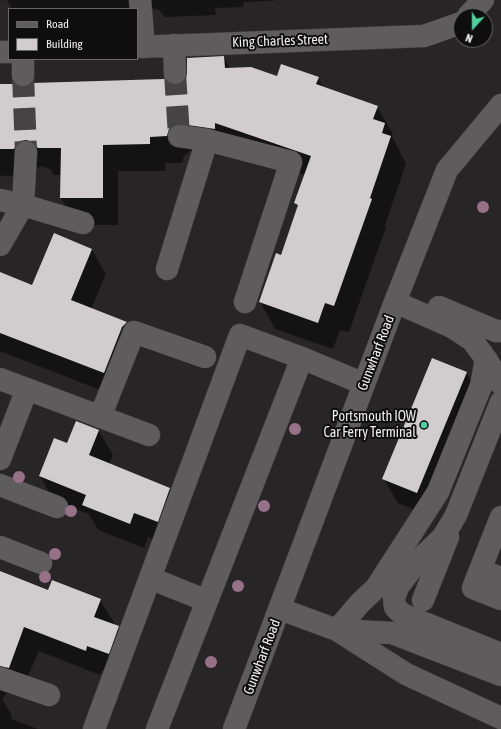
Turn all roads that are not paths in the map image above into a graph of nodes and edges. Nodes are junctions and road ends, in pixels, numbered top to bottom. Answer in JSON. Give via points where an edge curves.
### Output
{"nodes":[{"id":1,"x":140,"y":0,"type":"edge"},
{"id":2,"x":483,"y":0,"type":"edge"},
{"id":3,"x":476,"y":8,"type":"edge"},
{"id":4,"x":453,"y":26,"type":"edge"},
{"id":5,"x":174,"y":45,"type":"junction"},
{"id":6,"x":140,"y":47,"type":"edge"},
{"id":7,"x":175,"y":73,"type":"tunnel mouth"},
{"id":8,"x":501,"y":105,"type":"edge"},
{"id":9,"x":179,"y":136,"type":"dead end"},
{"id":10,"x":207,"y":140,"type":"junction"},
{"id":11,"x":26,"y":152,"type":"tunnel mouth"},
{"id":12,"x":0,"y":200,"type":"edge"},
{"id":13,"x":23,"y":205,"type":"junction"},
{"id":14,"x":83,"y":223,"type":"dead end"},
{"id":15,"x":0,"y":245,"type":"edge"},
{"id":16,"x":167,"y":269,"type":"dead end"},
{"id":17,"x":397,"y":296,"type":"junction"},
{"id":18,"x":245,"y":302,"type":"dead end"},
{"id":19,"x":501,"y":331,"type":"edge"},
{"id":20,"x":494,"y":356,"type":"edge"},
{"id":21,"x":206,"y":357,"type":"dead end"},
{"id":22,"x":302,"y":358,"type":"junction"},
{"id":23,"x":0,"y":379,"type":"edge"},
{"id":24,"x":364,"y":384,"type":"junction"},
{"id":25,"x":501,"y":384,"type":"edge"},
{"id":26,"x":27,"y":389,"type":"junction"},
{"id":27,"x":501,"y":402,"type":"edge"},
{"id":28,"x":100,"y":417,"type":"junction"},
{"id":29,"x":149,"y":435,"type":"dead end"},
{"id":30,"x":0,"y":459,"type":"edge"},
{"id":31,"x":0,"y":485,"type":"edge"},
{"id":32,"x":57,"y":507,"type":"dead end"},
{"id":33,"x":456,"y":515,"type":"junction"},
{"id":34,"x":495,"y":543,"type":"edge"},
{"id":35,"x":0,"y":547,"type":"edge"},
{"id":36,"x":41,"y":563,"type":"dead end"},
{"id":37,"x":150,"y":578,"type":"junction"},
{"id":38,"x":501,"y":578,"type":"edge"},
{"id":39,"x":501,"y":599,"type":"edge"},
{"id":40,"x":423,"y":600,"type":"dead end"},
{"id":41,"x":207,"y":601,"type":"junction"},
{"id":42,"x":280,"y":610,"type":"junction"},
{"id":43,"x":337,"y":630,"type":"junction"},
{"id":44,"x":501,"y":654,"type":"edge"},
{"id":45,"x":501,"y":675,"type":"edge"},
{"id":46,"x":0,"y":678,"type":"edge"},
{"id":47,"x":48,"y":695,"type":"dead end"},
{"id":48,"x":501,"y":718,"type":"edge"},
{"id":49,"x":94,"y":729,"type":"edge"},
{"id":50,"x":157,"y":729,"type":"edge"},
{"id":51,"x":234,"y":729,"type":"edge"}],
"edges":[{"from":1,"to":6,"type":"street"},
{"from":2,"to":3,"type":"street"},
{"from":4,"to":5,"type":"street","name":"King Charles Street","via":[[424,36]]},
{"from":5,"to":6,"type":"street","name":"King Charles Street"},
{"from":5,"to":7,"type":"street"},
{"from":8,"to":17,"type":"street","name":"Gunwharf Road","via":[[447,170]]},
{"from":9,"to":10,"type":"street"},
{"from":10,"to":16,"type":"street"},
{"from":10,"to":18,"type":"street","via":[[291,162]]},
{"from":11,"to":13,"type":"street"},
{"from":12,"to":13,"type":"street"},
{"from":13,"to":14,"type":"street"},
{"from":13,"to":15,"type":"street"},
{"from":17,"to":19,"type":"street"},
{"from":17,"to":20,"type":"street","via":[[465,335]]},
{"from":17,"to":24,"type":"street","name":"Gunwharf Road"},
{"from":20,"to":25,"type":"street"},
{"from":20,"to":43,"type":"street","via":[[438,492],[376,588]]},
{"from":21,"to":28,"type":"street","via":[[134,332]]},
{"from":22,"to":24,"type":"street"},
{"from":22,"to":37,"type":"street","via":[[240,335]]},
{"from":22,"to":41,"type":"street"},
{"from":23,"to":26,"type":"street"},
{"from":24,"to":42,"type":"street","name":"Gunwharf Road"},
{"from":26,"to":28,"type":"street"},
{"from":26,"to":30,"type":"street"},
{"from":27,"to":33,"type":"street"},
{"from":28,"to":29,"type":"street"},
{"from":31,"to":32,"type":"street"},
{"from":33,"to":40,"type":"street"},
{"from":33,"to":44,"type":"street","via":[[443,537],[416,563],[398,587],[394,598],[395,607],[402,614]]},
{"from":34,"to":38,"type":"street"},
{"from":34,"to":39,"type":"street","via":[[473,588]]},
{"from":35,"to":36,"type":"street"},
{"from":37,"to":41,"type":"street"},
{"from":37,"to":49,"type":"street"},
{"from":41,"to":50,"type":"street"},
{"from":42,"to":43,"type":"street"},
{"from":42,"to":51,"type":"street","name":"Gunwharf Road"},
{"from":43,"to":45,"type":"street","via":[[392,633]]},
{"from":43,"to":48,"type":"street","via":[[406,674]]},
{"from":46,"to":47,"type":"street"}]}
